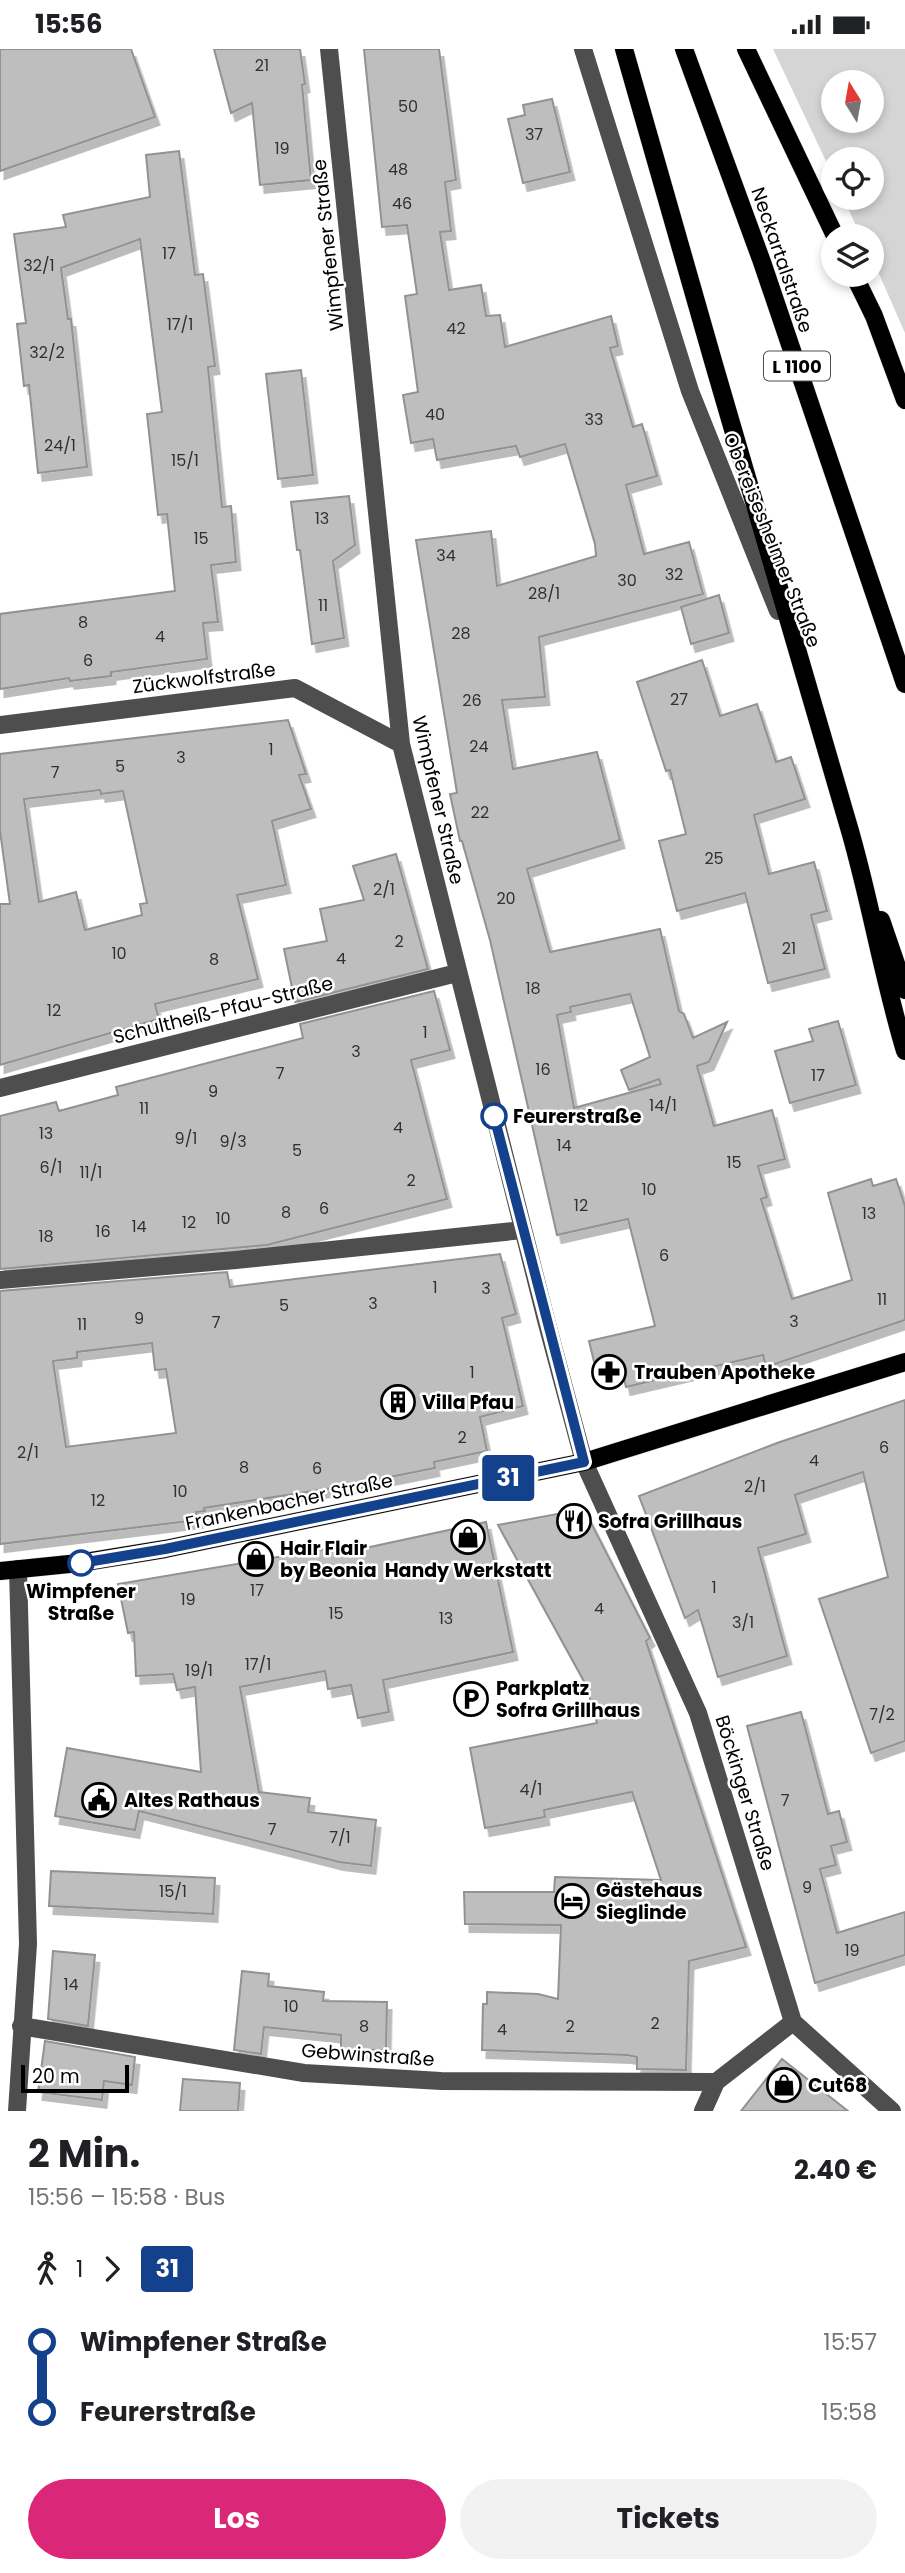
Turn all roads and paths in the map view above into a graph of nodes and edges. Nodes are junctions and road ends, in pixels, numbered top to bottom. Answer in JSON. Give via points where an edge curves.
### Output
{"nodes":[{"id":1,"x":329,"y":49,"type":"edge"},
{"id":2,"x":583,"y":49,"type":"edge"},
{"id":3,"x":624,"y":49,"type":"edge"},
{"id":4,"x":684,"y":49,"type":"edge"},
{"id":5,"x":746,"y":49,"type":"edge"},
{"id":6,"x":829,"y":224,"type":"edge"},
{"id":7,"x":860,"y":287,"type":"edge"},
{"id":8,"x":905,"y":400,"type":"edge"},
{"id":9,"x":797,"y":656,"type":"junction"},
{"id":10,"x":905,"y":684,"type":"edge"},
{"id":11,"x":0,"y":725,"type":"edge"},
{"id":12,"x":401,"y":744,"type":"junction"},
{"id":13,"x":851,"y":834,"type":"junction"},
{"id":14,"x":457,"y":973,"type":"junction"},
{"id":15,"x":905,"y":990,"type":"edge"},
{"id":16,"x":905,"y":1051,"type":"edge"},
{"id":17,"x":0,"y":1088,"type":"edge"},
{"id":18,"x":523,"y":1230,"type":"junction"},
{"id":19,"x":0,"y":1280,"type":"edge"},
{"id":20,"x":905,"y":1362,"type":"edge"},
{"id":21,"x":584,"y":1462,"type":"junction"},
{"id":22,"x":18,"y":1569,"type":"junction"},
{"id":23,"x":0,"y":1571,"type":"edge"},
{"id":24,"x":793,"y":2022,"type":"junction"},
{"id":25,"x":21,"y":2026,"type":"junction"},
{"id":26,"x":716,"y":2082,"type":"junction"},
{"id":27,"x":17,"y":2111,"type":"edge"},
{"id":28,"x":703,"y":2111,"type":"edge"},
{"id":29,"x":892,"y":2111,"type":"edge"}],
"edges":[{"from":1,"to":12,"type":"street","name":"Wimpfener Straße"},
{"from":2,"to":9,"type":"street","name":"Obereisesheimer Straße","via":[[690,391]]},
{"from":3,"to":9,"type":"main road"},
{"from":4,"to":10,"type":"main road","name":"Neckartalstraße","number":"L 1100","via":[[762,262]]},
{"from":5,"to":6,"type":"main road"},
{"from":7,"to":8,"type":"main road"},
{"from":9,"to":13,"type":"main road","name":"Obereisesheimer Straße"},
{"from":11,"to":12,"type":"street","name":"Zückwolfstraße","via":[[295,688]]},
{"from":12,"to":14,"type":"street","name":"Wimpfener Straße"},
{"from":13,"to":15,"type":"main road"},
{"from":13,"to":16,"type":"main road","name":"Obereisesheimer Straße"},
{"from":14,"to":17,"type":"street","name":"Schultheiß-Pfau-Straße"},
{"from":14,"to":18,"type":"street","name":"Wimpfener Straße"},
{"from":18,"to":19,"type":"street"},
{"from":18,"to":21,"type":"street","name":"Wimpfener Straße"},
{"from":20,"to":21,"type":"main road","name":"Frankenbacher Straße"},
{"from":21,"to":22,"type":"main road","name":"Frankenbacher Straße","via":[[165,1549]]},
{"from":21,"to":24,"type":"street","name":"Böckinger Straße","via":[[698,1713]]},
{"from":22,"to":23,"type":"main road","name":"Frankenbacher Straße"},
{"from":22,"to":25,"type":"street","via":[[28,1944]]},
{"from":24,"to":26,"type":"street"},
{"from":24,"to":29,"type":"street"},
{"from":25,"to":26,"type":"street","name":"Gebwinstraße","via":[[304,2073],[440,2081]]},
{"from":25,"to":27,"type":"street"},
{"from":26,"to":28,"type":"street"}]}
